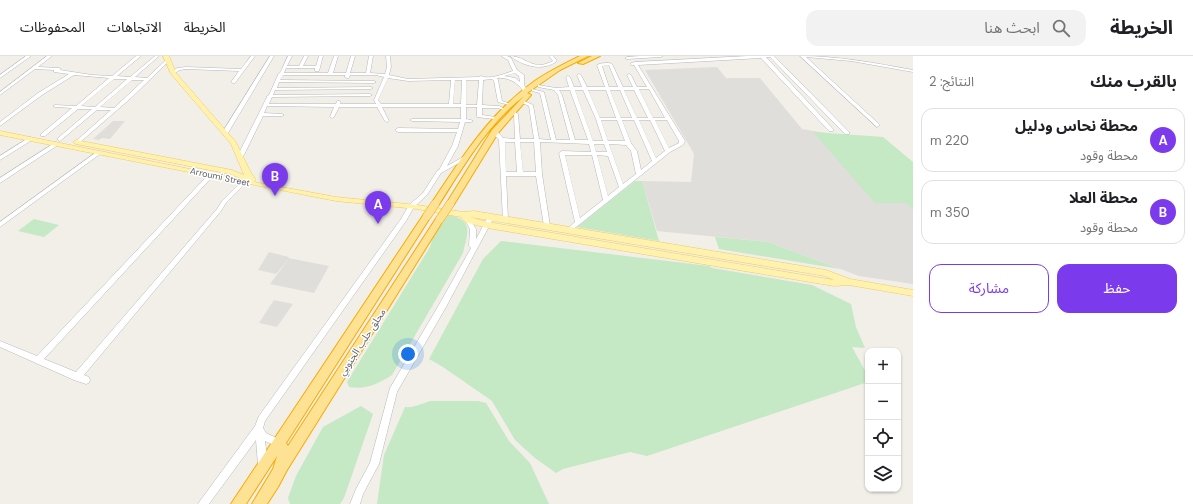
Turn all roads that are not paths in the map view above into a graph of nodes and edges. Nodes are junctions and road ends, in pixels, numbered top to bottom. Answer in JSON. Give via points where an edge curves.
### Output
{"nodes":[{"id":1,"x":29,"y":56,"type":"edge"},
{"id":2,"x":42,"y":56,"type":"edge"},
{"id":3,"x":50,"y":56,"type":"edge"},
{"id":4,"x":139,"y":56,"type":"edge"},
{"id":5,"x":156,"y":56,"type":"edge"},
{"id":6,"x":253,"y":56,"type":"edge"},
{"id":7,"x":272,"y":56,"type":"edge"},
{"id":8,"x":290,"y":56,"type":"edge"},
{"id":9,"x":306,"y":56,"type":"edge"},
{"id":10,"x":321,"y":56,"type":"edge"},
{"id":11,"x":336,"y":56,"type":"edge"},
{"id":12,"x":353,"y":56,"type":"edge"},
{"id":13,"x":371,"y":56,"type":"edge"},
{"id":14,"x":388,"y":56,"type":"edge"},
{"id":15,"x":503,"y":56,"type":"edge"},
{"id":16,"x":512,"y":56,"type":"edge"},
{"id":17,"x":551,"y":56,"type":"edge"},
{"id":18,"x":585,"y":56,"type":"edge"},
{"id":19,"x":597,"y":56,"type":"edge"},
{"id":20,"x":661,"y":56,"type":"edge"},
{"id":21,"x":678,"y":56,"type":"edge"},
{"id":22,"x":762,"y":56,"type":"edge"},
{"id":23,"x":769,"y":56,"type":"edge"},
{"id":24,"x":772,"y":56,"type":"edge"},
{"id":25,"x":802,"y":56,"type":"edge"},
{"id":26,"x":806,"y":56,"type":"edge"},
{"id":27,"x":167,"y":58,"type":"edge"},
{"id":28,"x":628,"y":58,"type":"dead end"},
{"id":29,"x":682,"y":60,"type":"junction"},
{"id":30,"x":284,"y":67,"type":"junction"},
{"id":31,"x":300,"y":67,"type":"junction"},
{"id":32,"x":317,"y":67,"type":"junction"},
{"id":33,"x":34,"y":68,"type":"junction"},
{"id":34,"x":242,"y":70,"type":"junction"},
{"id":35,"x":517,"y":71,"type":"junction"},
{"id":36,"x":913,"y":72,"type":"edge"},
{"id":37,"x":173,"y":73,"type":"junction"},
{"id":38,"x":74,"y":74,"type":"junction"},
{"id":39,"x":280,"y":74,"type":"junction"},
{"id":40,"x":316,"y":74,"type":"junction"},
{"id":41,"x":330,"y":74,"type":"junction"},
{"id":42,"x":348,"y":74,"type":"junction"},
{"id":43,"x":368,"y":74,"type":"junction"},
{"id":44,"x":578,"y":75,"type":"dead end"},
{"id":45,"x":629,"y":75,"type":"dead end"},
{"id":46,"x":113,"y":76,"type":"junction"},
{"id":47,"x":386,"y":77,"type":"junction"},
{"id":48,"x":481,"y":77,"type":"junction"},
{"id":49,"x":496,"y":77,"type":"junction"},
{"id":50,"x":568,"y":77,"type":"dead end"},
{"id":51,"x":0,"y":78,"type":"edge"},
{"id":52,"x":131,"y":78,"type":"junction"},
{"id":53,"x":464,"y":78,"type":"junction"},
{"id":54,"x":147,"y":79,"type":"junction"},
{"id":55,"x":453,"y":79,"type":"junction"},
{"id":56,"x":276,"y":81,"type":"junction"},
{"id":57,"x":233,"y":82,"type":"dead end"},
{"id":58,"x":346,"y":82,"type":"junction"},
{"id":59,"x":374,"y":82,"type":"dead end"},
{"id":60,"x":0,"y":88,"type":"edge"},
{"id":61,"x":344,"y":88,"type":"junction"},
{"id":62,"x":372,"y":88,"type":"dead end"},
{"id":63,"x":523,"y":88,"type":"junction"},
{"id":64,"x":537,"y":88,"type":"junction"},
{"id":65,"x":585,"y":88,"type":"junction"},
{"id":66,"x":608,"y":88,"type":"junction"},
{"id":67,"x":621,"y":88,"type":"junction"},
{"id":68,"x":635,"y":88,"type":"junction"},
{"id":69,"x":650,"y":88,"type":"junction"},
{"id":70,"x":273,"y":89,"type":"junction"},
{"id":71,"x":556,"y":89,"type":"junction"},
{"id":72,"x":572,"y":89,"type":"junction"},
{"id":73,"x":0,"y":94,"type":"edge"},
{"id":74,"x":370,"y":95,"type":"dead end"},
{"id":75,"x":269,"y":96,"type":"junction"},
{"id":76,"x":341,"y":96,"type":"junction"},
{"id":77,"x":522,"y":101,"type":"junction"},
{"id":78,"x":265,"y":104,"type":"junction"},
{"id":79,"x":338,"y":104,"type":"junction"},
{"id":80,"x":377,"y":105,"type":"junction"},
{"id":81,"x":503,"y":105,"type":"junction"},
{"id":82,"x":55,"y":106,"type":"dead end"},
{"id":83,"x":414,"y":106,"type":"junction"},
{"id":84,"x":428,"y":106,"type":"junction"},
{"id":85,"x":440,"y":106,"type":"junction"},
{"id":86,"x":451,"y":106,"type":"junction"},
{"id":87,"x":462,"y":106,"type":"junction"},
{"id":88,"x":479,"y":106,"type":"junction"},
{"id":89,"x":77,"y":107,"type":"junction"},
{"id":90,"x":96,"y":108,"type":"junction"},
{"id":91,"x":115,"y":109,"type":"junction"},
{"id":92,"x":512,"y":111,"type":"junction"},
{"id":93,"x":261,"y":114,"type":"junction"},
{"id":94,"x":282,"y":115,"type":"dead end"},
{"id":95,"x":332,"y":117,"type":"dead end"},
{"id":96,"x":494,"y":118,"type":"junction"},
{"id":97,"x":598,"y":119,"type":"junction"},
{"id":98,"x":635,"y":119,"type":"junction"},
{"id":99,"x":668,"y":119,"type":"junction"},
{"id":100,"x":412,"y":120,"type":"junction"},
{"id":101,"x":426,"y":120,"type":"junction"},
{"id":102,"x":440,"y":120,"type":"junction"},
{"id":103,"x":619,"y":120,"type":"junction"},
{"id":104,"x":652,"y":120,"type":"junction"},
{"id":105,"x":387,"y":121,"type":"dead end"},
{"id":106,"x":463,"y":121,"type":"junction"},
{"id":107,"x":471,"y":121,"type":"dead end"},
{"id":108,"x":0,"y":124,"type":"edge"},
{"id":109,"x":877,"y":125,"type":"dead end"},
{"id":110,"x":0,"y":128,"type":"edge"},
{"id":111,"x":398,"y":130,"type":"dead end"},
{"id":112,"x":411,"y":130,"type":"junction"},
{"id":113,"x":460,"y":130,"type":"junction"},
{"id":114,"x":831,"y":130,"type":"dead end"},
{"id":115,"x":495,"y":132,"type":"junction"},
{"id":116,"x":0,"y":133,"type":"edge"},
{"id":117,"x":225,"y":133,"type":"junction"},
{"id":118,"x":847,"y":133,"type":"dead end"},
{"id":119,"x":42,"y":135,"type":"junction"},
{"id":120,"x":29,"y":137,"type":"junction"},
{"id":121,"x":502,"y":140,"type":"junction"},
{"id":122,"x":518,"y":140,"type":"junction"},
{"id":123,"x":58,"y":141,"type":"junction"},
{"id":124,"x":537,"y":141,"type":"junction"},
{"id":125,"x":554,"y":141,"type":"junction"},
{"id":126,"x":78,"y":142,"type":"junction"},
{"id":127,"x":573,"y":142,"type":"junction"},
{"id":128,"x":591,"y":142,"type":"junction"},
{"id":129,"x":605,"y":143,"type":"junction"},
{"id":130,"x":628,"y":143,"type":"junction"},
{"id":131,"x":668,"y":150,"type":"junction"},
{"id":132,"x":98,"y":153,"type":"junction"},
{"id":133,"x":594,"y":154,"type":"junction"},
{"id":134,"x":610,"y":154,"type":"junction"},
{"id":135,"x":241,"y":155,"type":"junction"},
{"id":136,"x":0,"y":158,"type":"edge"},
{"id":137,"x":465,"y":158,"type":"junction"},
{"id":138,"x":655,"y":161,"type":"junction"},
{"id":139,"x":442,"y":170,"type":"junction"},
{"id":140,"x":456,"y":171,"type":"junction"},
{"id":141,"x":504,"y":174,"type":"junction"},
{"id":142,"x":520,"y":174,"type":"junction"},
{"id":143,"x":539,"y":174,"type":"junction"},
{"id":144,"x":639,"y":174,"type":"junction"},
{"id":145,"x":211,"y":175,"type":"junction"},
{"id":146,"x":0,"y":181,"type":"edge"},
{"id":147,"x":253,"y":181,"type":"junction"},
{"id":148,"x":244,"y":182,"type":"junction"},
{"id":149,"x":267,"y":187,"type":"junction"},
{"id":150,"x":622,"y":188,"type":"junction"},
{"id":151,"x":606,"y":201,"type":"junction"},
{"id":152,"x":411,"y":206,"type":"junction"},
{"id":153,"x":466,"y":217,"type":"junction"},
{"id":154,"x":505,"y":219,"type":"junction"},
{"id":155,"x":489,"y":221,"type":"junction"},
{"id":156,"x":578,"y":223,"type":"junction"},
{"id":157,"x":0,"y":225,"type":"edge"},
{"id":158,"x":547,"y":226,"type":"junction"},
{"id":159,"x":569,"y":230,"type":"junction"},
{"id":160,"x":470,"y":252,"type":"junction"},
{"id":161,"x":848,"y":282,"type":"junction"},
{"id":162,"x":913,"y":293,"type":"edge"},
{"id":163,"x":0,"y":344,"type":"edge"},
{"id":164,"x":38,"y":360,"type":"junction"},
{"id":165,"x":77,"y":377,"type":"junction"},
{"id":166,"x":86,"y":380,"type":"dead end"},
{"id":167,"x":258,"y":429,"type":"junction"},
{"id":168,"x":278,"y":443,"type":"junction"},
{"id":169,"x":283,"y":465,"type":"junction"},
{"id":170,"x":262,"y":467,"type":"junction"},
{"id":171,"x":203,"y":504,"type":"edge"},
{"id":172,"x":238,"y":504,"type":"edge"},
{"id":173,"x":259,"y":504,"type":"edge"},
{"id":174,"x":355,"y":504,"type":"edge"}],
"edges":[{"from":1,"to":51,"type":"street"},
{"from":2,"to":60,"type":"street"},
{"from":3,"to":33,"type":"street"},
{"from":4,"to":46,"type":"street"},
{"from":5,"to":52,"type":"street"},
{"from":6,"to":34,"type":"street"},
{"from":7,"to":117,"type":"street"},
{"from":8,"to":30,"type":"street"},
{"from":9,"to":31,"type":"street"},
{"from":10,"to":32,"type":"street"},
{"from":11,"to":41,"type":"street"},
{"from":12,"to":42,"type":"street"},
{"from":13,"to":43,"type":"street"},
{"from":14,"to":47,"type":"street"},
{"from":15,"to":35,"type":"street","via":[[510,58],[512,67]]},
{"from":16,"to":17,"type":"street","via":[[528,66],[549,65],[555,61]]},
{"from":18,"to":63,"type":"highway","name":"محلق حلب الجنوبي"},
{"from":19,"to":64,"type":"highway","name":"محلق حلب الجنوبي"},
{"from":20,"to":28,"type":"street"},
{"from":21,"to":29,"type":"street"},
{"from":22,"to":23,"type":"street"},
{"from":22,"to":29,"type":"street"},
{"from":22,"to":114,"type":"street"},
{"from":24,"to":118,"type":"street"},
{"from":25,"to":109,"type":"street"},
{"from":26,"to":36,"type":"street","via":[[851,60]]},
{"from":27,"to":37,"type":"main road"},
{"from":27,"to":54,"type":"street"},
{"from":29,"to":69,"type":"street","via":[[634,63]]},
{"from":30,"to":31,"type":"street"},
{"from":30,"to":39,"type":"street"},
{"from":31,"to":32,"type":"street"},
{"from":32,"to":40,"type":"street"},
{"from":33,"to":38,"type":"street","via":[[59,68],[56,71]]},
{"from":33,"to":73,"type":"street"},
{"from":34,"to":37,"type":"street","via":[[186,68]]},
{"from":34,"to":57,"type":"street"},
{"from":35,"to":49,"type":"street"},
{"from":35,"to":63,"type":"street","via":[[524,77]]},
{"from":37,"to":117,"type":"main road"},
{"from":38,"to":46,"type":"street"},
{"from":38,"to":108,"type":"street","via":[[40,94]]},
{"from":39,"to":40,"type":"street"},
{"from":39,"to":56,"type":"street"},
{"from":40,"to":41,"type":"street"},
{"from":41,"to":42,"type":"street"},
{"from":42,"to":43,"type":"street"},
{"from":42,"to":58,"type":"street"},
{"from":43,"to":47,"type":"street"},
{"from":44,"to":65,"type":"street"},
{"from":45,"to":68,"type":"street"},
{"from":46,"to":52,"type":"street"},
{"from":46,"to":89,"type":"street"},
{"from":47,"to":55,"type":"street","via":[[408,80]]},
{"from":47,"to":80,"type":"street","via":[[376,100]]},
{"from":48,"to":49,"type":"street"},
{"from":48,"to":53,"type":"street"},
{"from":48,"to":88,"type":"street"},
{"from":49,"to":63,"type":"street","via":[[513,79]]},
{"from":49,"to":81,"type":"street"},
{"from":50,"to":72,"type":"street"},
{"from":52,"to":54,"type":"street"},
{"from":52,"to":90,"type":"street"},
{"from":53,"to":55,"type":"street"},
{"from":53,"to":87,"type":"street"},
{"from":54,"to":91,"type":"street"},
{"from":55,"to":86,"type":"street"},
{"from":56,"to":58,"type":"street"},
{"from":56,"to":70,"type":"street"},
{"from":58,"to":59,"type":"street"},
{"from":58,"to":61,"type":"street"},
{"from":61,"to":62,"type":"street"},
{"from":61,"to":70,"type":"street"},
{"from":61,"to":76,"type":"street"},
{"from":63,"to":81,"type":"highway","name":"محلق حلب الجنوبي"},
{"from":64,"to":71,"type":"street"},
{"from":64,"to":77,"type":"highway","name":"محلق حلب الجنوبي"},
{"from":64,"to":125,"type":"street","via":[[542,92],[550,116]]},
{"from":65,"to":66,"type":"street"},
{"from":65,"to":72,"type":"street"},
{"from":65,"to":97,"type":"street"},
{"from":66,"to":67,"type":"street"},
{"from":66,"to":67,"type":"street","via":[[599,65],[610,64]]},
{"from":66,"to":103,"type":"street"},
{"from":67,"to":68,"type":"street"},
{"from":67,"to":98,"type":"street"},
{"from":68,"to":69,"type":"street"},
{"from":68,"to":104,"type":"street"},
{"from":69,"to":99,"type":"street"},
{"from":70,"to":75,"type":"street"},
{"from":71,"to":72,"type":"street"},
{"from":71,"to":127,"type":"street"},
{"from":72,"to":128,"type":"street"},
{"from":74,"to":76,"type":"street"},
{"from":75,"to":76,"type":"street"},
{"from":75,"to":78,"type":"street"},
{"from":76,"to":79,"type":"street"},
{"from":77,"to":92,"type":"highway","name":"محلق حلب الجنوبي"},
{"from":77,"to":124,"type":"street","via":[[530,105]]},
{"from":78,"to":79,"type":"street"},
{"from":78,"to":93,"type":"street"},
{"from":79,"to":80,"type":"street"},
{"from":79,"to":95,"type":"street"},
{"from":80,"to":83,"type":"street"},
{"from":80,"to":105,"type":"street"},
{"from":81,"to":88,"type":"street"},
{"from":81,"to":96,"type":"highway","name":"محلق حلب الجنوبي"},
{"from":82,"to":89,"type":"street"},
{"from":83,"to":84,"type":"street"},
{"from":83,"to":100,"type":"street"},
{"from":84,"to":85,"type":"street"},
{"from":84,"to":101,"type":"street"},
{"from":85,"to":86,"type":"street"},
{"from":85,"to":102,"type":"street"},
{"from":86,"to":87,"type":"street"},
{"from":87,"to":88,"type":"street"},
{"from":87,"to":106,"type":"street"},
{"from":88,"to":96,"type":"street","via":[[479,116]]},
{"from":89,"to":90,"type":"street"},
{"from":89,"to":119,"type":"street"},
{"from":90,"to":91,"type":"street"},
{"from":90,"to":123,"type":"street"},
{"from":91,"to":126,"type":"street"},
{"from":92,"to":115,"type":"highway","name":"محلق حلب الجنوبي"},
{"from":92,"to":122,"type":"street","via":[[516,114]]},
{"from":93,"to":94,"type":"street"},
{"from":93,"to":135,"type":"street"},
{"from":96,"to":137,"type":"highway","name":"محلق حلب الجنوبي"},
{"from":97,"to":103,"type":"street"},
{"from":97,"to":129,"type":"street"},
{"from":98,"to":103,"type":"street"},
{"from":98,"to":104,"type":"street"},
{"from":98,"to":138,"type":"street"},
{"from":99,"to":104,"type":"street"},
{"from":99,"to":131,"type":"street","via":[[682,141]]},
{"from":100,"to":101,"type":"street"},
{"from":100,"to":112,"type":"street"},
{"from":101,"to":102,"type":"street"},
{"from":102,"to":106,"type":"street"},
{"from":103,"to":130,"type":"street"},
{"from":104,"to":131,"type":"street"},
{"from":106,"to":107,"type":"street"},
{"from":106,"to":113,"type":"street"},
{"from":110,"to":120,"type":"main road","name":"Arroumi Street"},
{"from":111,"to":112,"type":"street"},
{"from":112,"to":113,"type":"street"},
{"from":113,"to":139,"type":"street","via":[[455,146]]},
{"from":115,"to":121,"type":"street"},
{"from":115,"to":169,"type":"highway","name":"محلق حلب الجنوبي","bridge":true},
{"from":116,"to":120,"type":"main road","name":"Arroumi Street"},
{"from":117,"to":135,"type":"main road"},
{"from":119,"to":120,"type":"main road","name":"Arroumi Street"},
{"from":119,"to":123,"type":"main road","name":"Arroumi Street"},
{"from":120,"to":123,"type":"main road","name":"Arroumi Street"},
{"from":120,"to":136,"type":"street"},
{"from":121,"to":122,"type":"street"},
{"from":121,"to":141,"type":"street"},
{"from":122,"to":124,"type":"street"},
{"from":122,"to":142,"type":"street"},
{"from":123,"to":126,"type":"main road","name":"Arroumi Street"},
{"from":123,"to":132,"type":"main road","name":"Arroumi Street"},
{"from":123,"to":146,"type":"street"},
{"from":124,"to":125,"type":"street"},
{"from":124,"to":143,"type":"street"},
{"from":125,"to":127,"type":"street"},
{"from":126,"to":147,"type":"main road","name":"Arroumi Street","via":[[232,172]]},
{"from":127,"to":128,"type":"street"},
{"from":128,"to":129,"type":"street"},
{"from":128,"to":133,"type":"street"},
{"from":129,"to":130,"type":"street"},
{"from":129,"to":134,"type":"street"},
{"from":130,"to":144,"type":"street","via":[[634,151]]},
{"from":131,"to":138,"type":"street"},
{"from":132,"to":145,"type":"main road","name":"Arroumi Street"},
{"from":132,"to":157,"type":"street"},
{"from":133,"to":134,"type":"street"},
{"from":133,"to":151,"type":"street"},
{"from":133,"to":156,"type":"street","via":[[562,153]]},
{"from":134,"to":150,"type":"street"},
{"from":135,"to":147,"type":"main road","via":[[245,171]]},
{"from":137,"to":139,"type":"street"},
{"from":137,"to":140,"type":"highway","name":"محلق حلب الجنوبي"},
{"from":138,"to":144,"type":"street"},
{"from":139,"to":140,"type":"street"},
{"from":139,"to":152,"type":"street","via":[[424,194]]},
{"from":140,"to":168,"type":"highway","name":"محلق حلب الجنوبي","bridge":true},
{"from":141,"to":142,"type":"street"},
{"from":141,"to":154,"type":"street"},
{"from":142,"to":143,"type":"street"},
{"from":143,"to":158,"type":"street"},
{"from":144,"to":150,"type":"street"},
{"from":145,"to":148,"type":"main road","name":"Arroumi Street"},
{"from":145,"to":164,"type":"street"},
{"from":147,"to":149,"type":"main road","name":"Arroumi Street"},
{"from":148,"to":149,"type":"main road","name":"Arroumi Street"},
{"from":148,"to":165,"type":"street","via":[[224,202]]},
{"from":149,"to":152,"type":"main road","via":[[336,199]]},
{"from":150,"to":151,"type":"street"},
{"from":151,"to":156,"type":"street"},
{"from":152,"to":153,"type":"main road"},
{"from":152,"to":167,"type":"street","via":[[262,419]]},
{"from":153,"to":155,"type":"main road"},
{"from":153,"to":160,"type":"street","via":[[473,229],[474,237]]},
{"from":154,"to":155,"type":"main road"},
{"from":154,"to":158,"type":"main road"},
{"from":155,"to":160,"type":"street"},
{"from":155,"to":161,"type":"main road","via":[[834,283]]},
{"from":156,"to":159,"type":"street"},
{"from":158,"to":159,"type":"main road"},
{"from":159,"to":161,"type":"main road","via":[[826,273]]},
{"from":160,"to":174,"type":"street","via":[[443,305],[393,390],[374,464]]},
{"from":161,"to":162,"type":"main road"},
{"from":163,"to":164,"type":"street"},
{"from":164,"to":165,"type":"street"},
{"from":165,"to":166,"type":"street"},
{"from":167,"to":168,"type":"street","via":[[263,436]]},
{"from":167,"to":170,"type":"street"},
{"from":167,"to":171,"type":"street"},
{"from":168,"to":169,"type":"highway","via":[[284,452]]},
{"from":168,"to":170,"type":"highway","name":"محلق حلب الجنوبي"},
{"from":169,"to":173,"type":"highway","name":"محلق حلب الجنوبي"},
{"from":170,"to":172,"type":"highway","name":"محلق حلب الجنوبي"}]}
